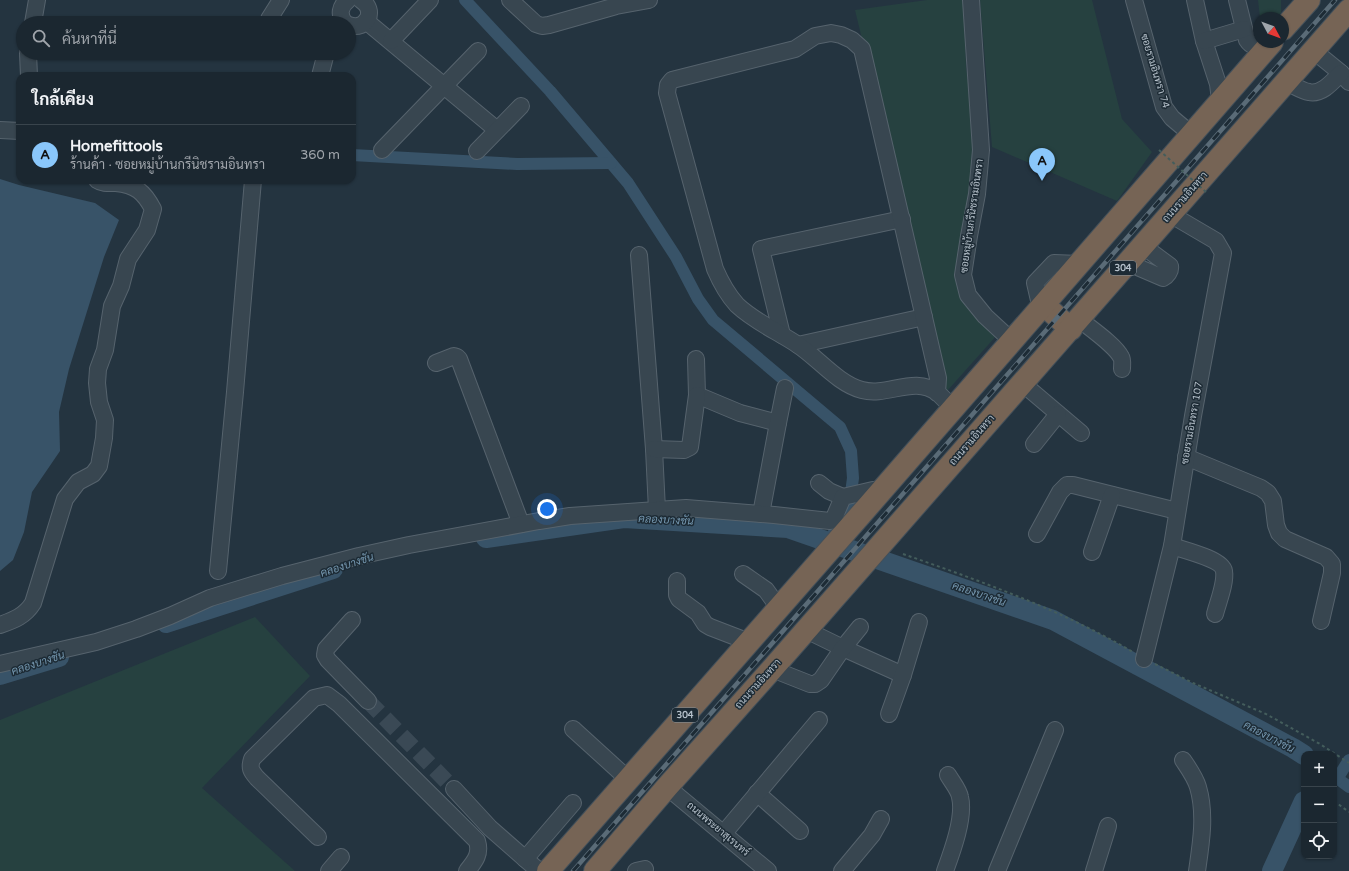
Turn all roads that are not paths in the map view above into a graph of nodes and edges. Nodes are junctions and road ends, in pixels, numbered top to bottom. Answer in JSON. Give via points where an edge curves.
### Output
{"nodes":[{"id":1,"x":37,"y":0,"type":"edge"},
{"id":2,"x":281,"y":0,"type":"edge"},
{"id":3,"x":354,"y":0,"type":"edge"},
{"id":4,"x":430,"y":0,"type":"edge"},
{"id":5,"x":510,"y":0,"type":"edge"},
{"id":6,"x":649,"y":0,"type":"edge"},
{"id":7,"x":971,"y":0,"type":"edge"},
{"id":8,"x":1134,"y":0,"type":"edge"},
{"id":9,"x":1195,"y":0,"type":"edge"},
{"id":10,"x":1237,"y":0,"type":"edge"},
{"id":11,"x":1309,"y":0,"type":"edge"},
{"id":12,"x":1349,"y":10,"type":"edge"},
{"id":13,"x":34,"y":16,"type":"edge"},
{"id":14,"x":271,"y":16,"type":"edge"},
{"id":15,"x":341,"y":16,"type":"edge"},
{"id":16,"x":366,"y":21,"type":"junction"},
{"id":17,"x":1289,"y":22,"type":"edge"},
{"id":18,"x":356,"y":26,"type":"edge"},
{"id":19,"x":1244,"y":29,"type":"junction"},
{"id":20,"x":391,"y":41,"type":"junction"},
{"id":21,"x":1204,"y":41,"type":"junction"},
{"id":22,"x":1253,"y":46,"type":"edge"},
{"id":23,"x":1266,"y":48,"type":"edge"},
{"id":24,"x":478,"y":51,"type":"dead end"},
{"id":25,"x":1314,"y":51,"type":"junction"},
{"id":26,"x":28,"y":60,"type":"edge"},
{"id":27,"x":324,"y":60,"type":"edge"},
{"id":28,"x":29,"y":72,"type":"edge"},
{"id":29,"x":321,"y":72,"type":"edge"},
{"id":30,"x":1345,"y":77,"type":"edge"},
{"id":31,"x":1286,"y":82,"type":"junction"},
{"id":32,"x":444,"y":85,"type":"junction"},
{"id":33,"x":1220,"y":100,"type":"junction"},
{"id":34,"x":521,"y":106,"type":"dead end"},
{"id":35,"x":0,"y":130,"type":"edge"},
{"id":36,"x":497,"y":130,"type":"junction"},
{"id":37,"x":16,"y":131,"type":"edge"},
{"id":38,"x":1190,"y":134,"type":"junction"},
{"id":39,"x":382,"y":150,"type":"dead end"},
{"id":40,"x":477,"y":150,"type":"dead end"},
{"id":41,"x":121,"y":184,"type":"edge"},
{"id":42,"x":253,"y":184,"type":"edge"},
{"id":43,"x":1170,"y":214,"type":"junction"},
{"id":44,"x":902,"y":218,"type":"junction"},
{"id":45,"x":1143,"y":246,"type":"junction"},
{"id":46,"x":639,"y":255,"type":"dead end"},
{"id":47,"x":1128,"y":263,"type":"junction"},
{"id":48,"x":1042,"y":307,"type":"junction"},
{"id":49,"x":924,"y":317,"type":"junction"},
{"id":50,"x":1075,"y":324,"type":"junction"},
{"id":51,"x":782,"y":335,"type":"junction"},
{"id":52,"x":1012,"y":341,"type":"junction"},
{"id":53,"x":798,"y":345,"type":"junction"},
{"id":54,"x":696,"y":359,"type":"dead end"},
{"id":55,"x":436,"y":363,"type":"dead end"},
{"id":56,"x":1122,"y":369,"type":"dead end"},
{"id":57,"x":1022,"y":383,"type":"junction"},
{"id":58,"x":785,"y":388,"type":"dead end"},
{"id":59,"x":937,"y":392,"type":"junction"},
{"id":60,"x":697,"y":396,"type":"junction"},
{"id":61,"x":953,"y":408,"type":"junction"},
{"id":62,"x":1058,"y":414,"type":"junction"},
{"id":63,"x":778,"y":423,"type":"junction"},
{"id":64,"x":1081,"y":433,"type":"dead end"},
{"id":65,"x":1034,"y":444,"type":"dead end"},
{"id":66,"x":654,"y":449,"type":"junction"},
{"id":67,"x":1186,"y":457,"type":"junction"},
{"id":68,"x":820,"y":483,"type":"dead end"},
{"id":69,"x":1112,"y":494,"type":"junction"},
{"id":70,"x":853,"y":500,"type":"junction"},
{"id":71,"x":657,"y":510,"type":"junction"},
{"id":72,"x":1178,"y":511,"type":"junction"},
{"id":73,"x":761,"y":514,"type":"junction"},
{"id":74,"x":521,"y":524,"type":"junction"},
{"id":75,"x":1037,"y":534,"type":"dead end"},
{"id":76,"x":1172,"y":546,"type":"junction"},
{"id":77,"x":1092,"y":552,"type":"dead end"},
{"id":78,"x":218,"y":571,"type":"dead end"},
{"id":79,"x":743,"y":574,"type":"dead end"},
{"id":80,"x":677,"y":581,"type":"dead end"},
{"id":81,"x":779,"y":608,"type":"junction"},
{"id":82,"x":1215,"y":614,"type":"dead end"},
{"id":83,"x":352,"y":620,"type":"dead end"},
{"id":84,"x":1321,"y":620,"type":"dead end"},
{"id":85,"x":919,"y":622,"type":"dead end"},
{"id":86,"x":0,"y":625,"type":"edge"},
{"id":87,"x":860,"y":627,"type":"dead end"},
{"id":88,"x":806,"y":630,"type":"junction"},
{"id":89,"x":749,"y":642,"type":"junction"},
{"id":90,"x":843,"y":648,"type":"junction"},
{"id":91,"x":1144,"y":659,"type":"road end"},
{"id":92,"x":0,"y":664,"type":"edge"},
{"id":93,"x":772,"y":670,"type":"junction"},
{"id":94,"x":903,"y":675,"type":"junction"},
{"id":95,"x":368,"y":700,"type":"tunnel mouth"},
{"id":96,"x":889,"y":714,"type":"dead end"},
{"id":97,"x":819,"y":720,"type":"dead end"},
{"id":98,"x":573,"y":729,"type":"dead end"},
{"id":99,"x":1055,"y":730,"type":"dead end"},
{"id":100,"x":1183,"y":760,"type":"dead end"},
{"id":101,"x":948,"y":775,"type":"dead end"},
{"id":102,"x":628,"y":779,"type":"junction"},
{"id":103,"x":667,"y":787,"type":"junction"},
{"id":104,"x":454,"y":789,"type":"tunnel mouth"},
{"id":105,"x":757,"y":794,"type":"junction"},
{"id":106,"x":573,"y":803,"type":"dead end"},
{"id":107,"x":881,"y":819,"type":"dead end"},
{"id":108,"x":1108,"y":826,"type":"dead end"},
{"id":109,"x":800,"y":831,"type":"dead end"},
{"id":110,"x":724,"y":833,"type":"junction"},
{"id":111,"x":525,"y":859,"type":"junction"},
{"id":112,"x":602,"y":869,"type":"edge"},
{"id":113,"x":329,"y":871,"type":"edge"},
{"id":114,"x":468,"y":871,"type":"edge"},
{"id":115,"x":539,"y":871,"type":"edge"},
{"id":116,"x":548,"y":871,"type":"edge"},
{"id":117,"x":768,"y":871,"type":"edge"},
{"id":118,"x":842,"y":871,"type":"edge"},
{"id":119,"x":945,"y":871,"type":"edge"},
{"id":120,"x":997,"y":871,"type":"edge"},
{"id":121,"x":1094,"y":871,"type":"edge"},
{"id":122,"x":1197,"y":871,"type":"edge"}],
"edges":[{"from":1,"to":13,"type":"street"},
{"from":2,"to":14,"type":"street"},
{"from":3,"to":15,"type":"street","via":[[341,11]]},
{"from":3,"to":16,"type":"street","via":[[368,8],[369,17]]},
{"from":4,"to":20,"type":"street"},
{"from":5,"to":6,"type":"street","via":[[536,24],[542,26]]},
{"from":7,"to":52,"type":"street","name":"ซอยหมู่บ้านกรีนิชรามอินทรา","via":[[982,150],[963,276],[968,295],[985,316]]},
{"from":8,"to":38,"type":"street","name":"ซอยรามอินทรา 74","via":[[1164,107]]},
{"from":9,"to":21,"type":"street"},
{"from":10,"to":19,"type":"street"},
{"from":11,"to":17,"type":"highway"},
{"from":12,"to":25,"type":"highway","name":"ถนนรามอินทรา","number":"304"},
{"from":16,"to":18,"type":"street"},
{"from":16,"to":20,"type":"street"},
{"from":19,"to":21,"type":"street"},
{"from":19,"to":22,"type":"street","via":[[1247,40]]},
{"from":20,"to":32,"type":"street"},
{"from":21,"to":33,"type":"street","via":[[1218,84]]},
{"from":23,"to":33,"type":"highway","number":"304"},
{"from":24,"to":32,"type":"street"},
{"from":25,"to":30,"type":"street"},
{"from":25,"to":31,"type":"highway","name":"ถนนรามอินทรา","number":"304"},
{"from":26,"to":28,"type":"street"},
{"from":27,"to":29,"type":"street"},
{"from":30,"to":31,"type":"street","via":[[1317,92],[1309,92]]},
{"from":31,"to":43,"type":"highway","name":"ถนนรามอินทรา","number":"304"},
{"from":32,"to":36,"type":"street"},
{"from":32,"to":39,"type":"street"},
{"from":33,"to":38,"type":"highway","number":"304"},
{"from":34,"to":36,"type":"street"},
{"from":35,"to":37,"type":"street"},
{"from":36,"to":40,"type":"street"},
{"from":38,"to":48,"type":"highway","number":"304"},
{"from":41,"to":86,"type":"street","via":[[136,188],[147,198],[153,209],[147,230],[128,259],[121,286],[112,306],[105,350],[98,369],[96,383],[105,420],[99,466],[93,474],[78,482],[65,499],[33,603],[28,611],[19,617]]},
{"from":42,"to":78,"type":"street"},
{"from":43,"to":45,"type":"highway","name":"ถนนรามอินทรา","number":"304"},
{"from":43,"to":67,"type":"street","name":"ซอยรามอินทรา 107","via":[[1216,241],[1223,253]]},
{"from":44,"to":49,"type":"street"},
{"from":44,"to":51,"type":"street","via":[[762,249]]},
{"from":44,"to":51,"type":"street","via":[[866,63],[862,49],[852,40],[830,33],[815,36],[795,49],[672,80],[667,93],[715,269],[729,296],[746,313]]},
{"from":45,"to":47,"type":"highway","name":"ถนนรามอินทรา","number":"304"},
{"from":45,"to":47,"type":"street","via":[[1170,266],[1169,273],[1163,278]]},
{"from":46,"to":66,"type":"street"},
{"from":47,"to":50,"type":"highway","name":"ถนนรามอินทรา","number":"304"},
{"from":48,"to":50,"type":"highway"},
{"from":48,"to":52,"type":"highway","number":"304"},
{"from":49,"to":53,"type":"street"},
{"from":49,"to":59,"type":"street","via":[[938,378]]},
{"from":50,"to":56,"type":"street","via":[[1112,346],[1122,359]]},
{"from":50,"to":57,"type":"highway","name":"ถนนรามอินทรา","number":"304"},
{"from":51,"to":53,"type":"street"},
{"from":52,"to":61,"type":"highway","number":"304"},
{"from":53,"to":59,"type":"street","via":[[849,385],[862,390],[886,390],[920,385]]},
{"from":54,"to":60,"type":"street"},
{"from":55,"to":74,"type":"street","via":[[454,356],[459,359]]},
{"from":57,"to":62,"type":"street"},
{"from":57,"to":88,"type":"highway","name":"ถนนรามอินทรา","number":"304"},
{"from":58,"to":63,"type":"street"},
{"from":59,"to":61,"type":"street"},
{"from":60,"to":63,"type":"street","via":[[740,413]]},
{"from":60,"to":66,"type":"street","via":[[690,447],[684,450]]},
{"from":61,"to":70,"type":"highway","number":"304","via":[[883,490]]},
{"from":62,"to":64,"type":"street"},
{"from":62,"to":65,"type":"street"},
{"from":63,"to":73,"type":"street"},
{"from":66,"to":71,"type":"street"},
{"from":67,"to":72,"type":"street","name":"ซอยรามอินทรา 107"},
{"from":67,"to":84,"type":"street","via":[[1268,493],[1273,501],[1279,533],[1285,539],[1326,557],[1332,564]]},
{"from":68,"to":70,"type":"street","via":[[829,491]]},
{"from":69,"to":72,"type":"street"},
{"from":69,"to":75,"type":"street","via":[[1068,485],[1060,492]]},
{"from":69,"to":77,"type":"street"},
{"from":70,"to":73,"type":"street","via":[[830,521]]},
{"from":70,"to":81,"type":"highway","number":"304","via":[[822,559]]},
{"from":71,"to":73,"type":"street","via":[[686,508]]},
{"from":71,"to":74,"type":"street","via":[[570,516]]},
{"from":72,"to":76,"type":"street","name":"ซอยรามอินทรา 107"},
{"from":74,"to":92,"type":"street","via":[[381,551],[282,576],[203,601],[136,630]]},
{"from":76,"to":82,"type":"street","via":[[1215,561],[1222,566],[1224,579]]},
{"from":76,"to":91,"type":"street","name":"ซอยรามอินทรา 107"},
{"from":79,"to":81,"type":"street","via":[[766,590]]},
{"from":80,"to":89,"type":"street","via":[[679,599],[698,614],[705,624]]},
{"from":81,"to":89,"type":"highway","number":"304"},
{"from":83,"to":95,"type":"street","via":[[326,649],[325,655]]},
{"from":85,"to":94,"type":"street"},
{"from":87,"to":90,"type":"street"},
{"from":88,"to":90,"type":"street"},
{"from":88,"to":93,"type":"highway","name":"ถนนรามอินทรา","number":"304"},
{"from":89,"to":102,"type":"highway","number":"304"},
{"from":90,"to":93,"type":"street","via":[[816,684]]},
{"from":90,"to":94,"type":"street"},
{"from":93,"to":103,"type":"highway","name":"ถนนรามอินทรา","number":"304"},
{"from":94,"to":96,"type":"street"},
{"from":97,"to":105,"type":"street"},
{"from":98,"to":102,"type":"street"},
{"from":99,"to":120,"type":"street"},
{"from":100,"to":122,"type":"street","via":[[1194,777],[1201,808]]},
{"from":101,"to":119,"type":"street","via":[[960,797],[960,816],[955,844]]},
{"from":102,"to":116,"type":"highway","number":"304"},
{"from":103,"to":110,"type":"street","name":"ถนนพระยาสุเรนทร์"},
{"from":103,"to":112,"type":"highway","name":"ถนนรามอินทรา","number":"304"},
{"from":104,"to":111,"type":"street","via":[[490,828]]},
{"from":105,"to":109,"type":"street"},
{"from":105,"to":110,"type":"street"},
{"from":106,"to":111,"type":"street"},
{"from":107,"to":118,"type":"street","via":[[872,835]]},
{"from":108,"to":121,"type":"street"},
{"from":110,"to":117,"type":"street","name":"ถนนพระยาสุเรนทร์"},
{"from":111,"to":115,"type":"street"},
{"from":113,"to":114,"type":"street","via":[[348,863],[250,770],[252,759],[314,698],[327,695],[477,841],[480,848],[478,857]]}]}
